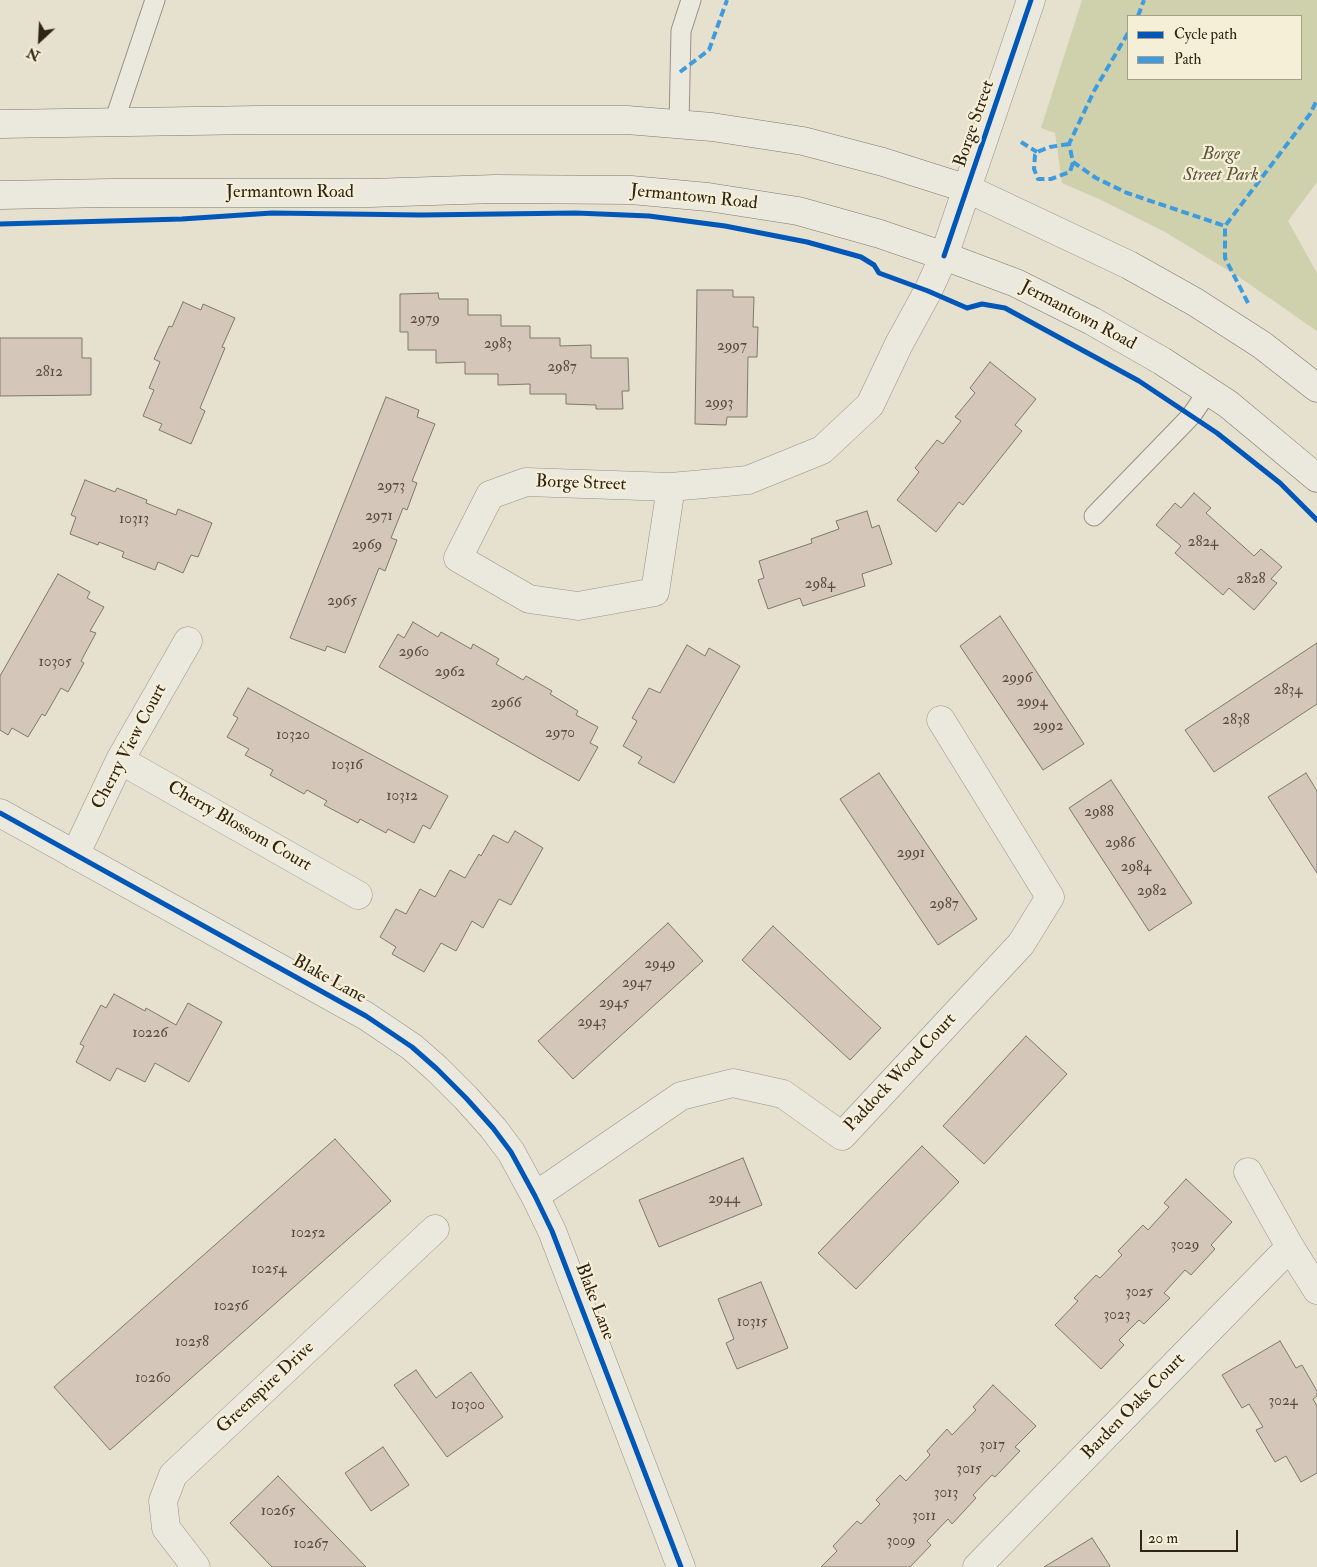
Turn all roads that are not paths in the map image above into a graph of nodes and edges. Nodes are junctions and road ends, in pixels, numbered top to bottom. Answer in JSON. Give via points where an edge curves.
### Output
{"nodes":[{"id":1,"x":156,"y":0,"type":"edge"},
{"id":2,"x":691,"y":0,"type":"edge"},
{"id":3,"x":1031,"y":0,"type":"edge"},
{"id":4,"x":114,"y":122,"type":"junction"},
{"id":5,"x":0,"y":124,"type":"edge"},
{"id":6,"x":679,"y":124,"type":"junction"},
{"id":7,"x":968,"y":189,"type":"junction"},
{"id":8,"x":0,"y":195,"type":"edge"},
{"id":9,"x":944,"y":256,"type":"junction"},
{"id":10,"x":1317,"y":388,"type":"edge"},
{"id":11,"x":1208,"y":391,"type":"junction"},
{"id":12,"x":1317,"y":478,"type":"edge"},
{"id":13,"x":671,"y":487,"type":"junction"},
{"id":14,"x":1094,"y":516,"type":"dead end"},
{"id":15,"x":188,"y":641,"type":"dead end"},
{"id":16,"x":941,"y":720,"type":"dead end"},
{"id":17,"x":120,"y":760,"type":"junction"},
{"id":18,"x":0,"y":813,"type":"edge"},
{"id":19,"x":75,"y":855,"type":"junction"},
{"id":20,"x":358,"y":895,"type":"dead end"},
{"id":21,"x":1248,"y":1172,"type":"dead end"},
{"id":22,"x":535,"y":1196,"type":"junction"},
{"id":23,"x":434,"y":1229,"type":"dead end"},
{"id":24,"x":1290,"y":1247,"type":"junction"},
{"id":25,"x":1317,"y":1290,"type":"edge"},
{"id":26,"x":196,"y":1567,"type":"edge"},
{"id":27,"x":681,"y":1567,"type":"edge"},
{"id":28,"x":977,"y":1567,"type":"edge"}],
"edges":[{"from":1,"to":4,"type":"lane"},
{"from":2,"to":6,"type":"lane","via":[[681,31]]},
{"from":3,"to":7,"type":"street","name":"Borge Street"},
{"from":4,"to":5,"type":"street"},
{"from":4,"to":6,"type":"street","via":[[627,120]]},
{"from":6,"to":7,"type":"street","via":[[803,141]]},
{"from":7,"to":9,"type":"street","name":"Borge Street"},
{"from":7,"to":10,"type":"street","via":[[1129,264],[1262,345]]},
{"from":8,"to":9,"type":"street","name":"Jermantown Road","via":[[370,193],[495,188],[630,190],[708,197],[798,211]]},
{"from":9,"to":11,"type":"street","name":"Jermantown Road","via":[[1016,283],[1092,321]]},
{"from":9,"to":13,"type":"street","name":"Borge Street","via":[[870,405],[822,450],[748,480]]},
{"from":11,"to":12,"type":"street","name":"Jermantown Road"},
{"from":11,"to":14,"type":"lane","via":[[1191,416]]},
{"from":13,"to":13,"type":"street","name":"Borge Street","via":[[655,592],[578,606],[529,598],[458,558],[490,495],[526,482]]},
{"from":15,"to":17,"type":"street","name":"Cherry View Court"},
{"from":16,"to":22,"type":"street","name":"Paddock Wood Court","via":[[1050,897],[1021,944],[842,1136],[783,1094],[733,1083],[682,1096]]},
{"from":17,"to":19,"type":"street","name":"Cherry View Court"},
{"from":17,"to":20,"type":"street","name":"Cherry Blossom Court"},
{"from":18,"to":19,"type":"street","name":"Blake Lane"},
{"from":19,"to":22,"type":"street","name":"Blake Lane","via":[[366,1016],[412,1048],[438,1069],[493,1128],[511,1152]]},
{"from":21,"to":24,"type":"street"},
{"from":22,"to":27,"type":"street","name":"Blake Lane"},
{"from":23,"to":26,"type":"street","name":"Greenspire Drive","via":[[172,1475],[163,1501],[166,1528]]},
{"from":24,"to":25,"type":"street"},
{"from":24,"to":28,"type":"street","name":"Barden Oaks Court"}]}
